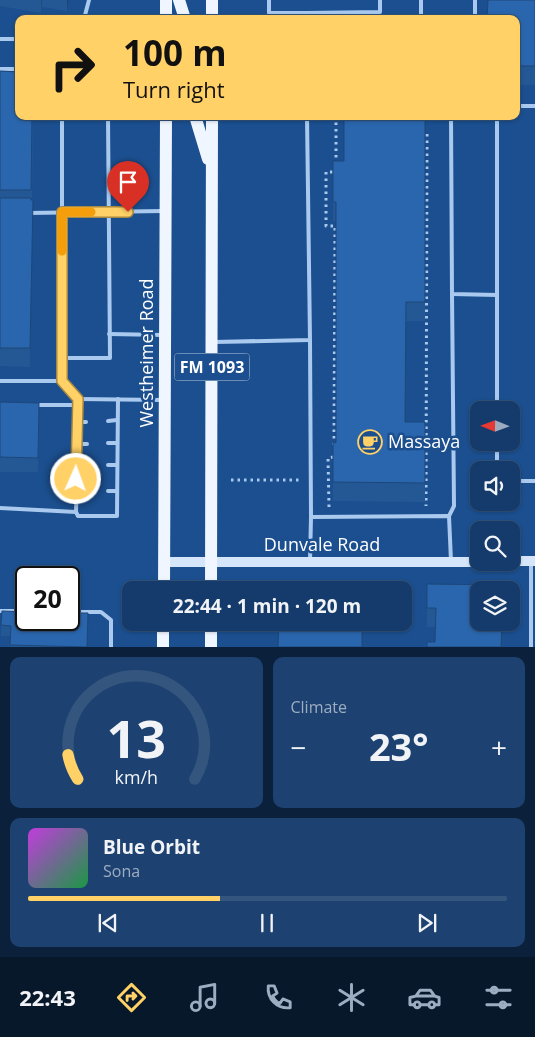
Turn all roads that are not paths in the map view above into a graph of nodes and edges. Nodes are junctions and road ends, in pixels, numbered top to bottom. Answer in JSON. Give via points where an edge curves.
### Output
{"nodes":[{"id":1,"x":89,"y":0,"type":"edge"},
{"id":2,"x":166,"y":0,"type":"edge"},
{"id":3,"x":179,"y":0,"type":"edge"},
{"id":4,"x":212,"y":0,"type":"edge"},
{"id":5,"x":269,"y":0,"type":"edge"},
{"id":6,"x":380,"y":0,"type":"edge"},
{"id":7,"x":421,"y":0,"type":"edge"},
{"id":8,"x":475,"y":0,"type":"edge"},
{"id":9,"x":307,"y":13,"type":"joint"},
{"id":10,"x":85,"y":15,"type":"edge"},
{"id":11,"x":166,"y":15,"type":"edge"},
{"id":12,"x":184,"y":15,"type":"edge"},
{"id":13,"x":212,"y":15,"type":"edge"},
{"id":14,"x":421,"y":15,"type":"edge"},
{"id":15,"x":474,"y":15,"type":"edge"},
{"id":16,"x":0,"y":39,"type":"edge"},
{"id":17,"x":15,"y":40,"type":"edge"},
{"id":18,"x":0,"y":69,"type":"edge"},
{"id":19,"x":15,"y":69,"type":"edge"},
{"id":20,"x":520,"y":106,"type":"edge"},
{"id":21,"x":535,"y":106,"type":"edge"},
{"id":22,"x":62,"y":120,"type":"edge"},
{"id":23,"x":108,"y":120,"type":"edge"},
{"id":24,"x":166,"y":120,"type":"edge"},
{"id":25,"x":196,"y":120,"type":"edge"},
{"id":26,"x":212,"y":120,"type":"edge"},
{"id":27,"x":307,"y":120,"type":"edge"},
{"id":28,"x":449,"y":120,"type":"edge"},
{"id":29,"x":497,"y":120,"type":"edge"},
{"id":30,"x":212,"y":171,"type":"junction"},
{"id":31,"x":62,"y":212,"type":"junction"},
{"id":32,"x":109,"y":212,"type":"junction"},
{"id":33,"x":166,"y":212,"type":"junction"},
{"id":34,"x":27,"y":213,"type":"edge"},
{"id":35,"x":452,"y":294,"type":"junction"},
{"id":36,"x":497,"y":295,"type":"junction"},
{"id":37,"x":109,"y":334,"type":"junction"},
{"id":38,"x":165,"y":335,"type":"junction"},
{"id":39,"x":310,"y":340,"type":"junction"},
{"id":40,"x":212,"y":342,"type":"junction"},
{"id":41,"x":62,"y":358,"type":"junction"},
{"id":42,"x":0,"y":381,"type":"edge"},
{"id":43,"x":62,"y":381,"type":"junction"},
{"id":44,"x":78,"y":399,"type":"junction"},
{"id":45,"x":118,"y":399,"type":"junction"},
{"id":46,"x":164,"y":400,"type":"junction"},
{"id":47,"x":497,"y":401,"type":"edge"},
{"id":48,"x":79,"y":404,"type":"junction"},
{"id":49,"x":30,"y":405,"type":"edge"},
{"id":50,"x":117,"y":420,"type":"junction"},
{"id":51,"x":108,"y":421,"type":"dead end"},
{"id":52,"x":78,"y":422,"type":"junction"},
{"id":53,"x":86,"y":422,"type":"dead end"},
{"id":54,"x":108,"y":443,"type":"dead end"},
{"id":55,"x":117,"y":443,"type":"junction"},
{"id":56,"x":77,"y":444,"type":"junction"},
{"id":57,"x":87,"y":444,"type":"dead end"},
{"id":58,"x":108,"y":465,"type":"dead end"},
{"id":59,"x":117,"y":465,"type":"junction"},
{"id":60,"x":76,"y":466,"type":"junction"},
{"id":61,"x":86,"y":466,"type":"dead end"},
{"id":62,"x":520,"y":481,"type":"edge"},
{"id":63,"x":535,"y":481,"type":"edge"},
{"id":64,"x":117,"y":490,"type":"junction"},
{"id":65,"x":76,"y":491,"type":"junction"},
{"id":66,"x":87,"y":491,"type":"dead end"},
{"id":67,"x":108,"y":491,"type":"dead end"},
{"id":68,"x":0,"y":508,"type":"edge"},
{"id":69,"x":76,"y":512,"type":"junction"},
{"id":70,"x":449,"y":516,"type":"junction"},
{"id":71,"x":311,"y":517,"type":"junction"},
{"id":72,"x":533,"y":561,"type":"edge"},
{"id":73,"x":164,"y":562,"type":"junction"},
{"id":74,"x":212,"y":562,"type":"junction"},
{"id":75,"x":310,"y":562,"type":"junction"},
{"id":76,"x":451,"y":562,"type":"junction"},
{"id":77,"x":470,"y":562,"type":"edge"},
{"id":78,"x":520,"y":562,"type":"edge"},
{"id":79,"x":164,"y":581,"type":"edge"},
{"id":80,"x":212,"y":581,"type":"edge"},
{"id":81,"x":0,"y":611,"type":"edge"},
{"id":82,"x":15,"y":611,"type":"edge"},
{"id":83,"x":80,"y":612,"type":"edge"},
{"id":84,"x":163,"y":631,"type":"edge"},
{"id":85,"x":211,"y":631,"type":"edge"},
{"id":86,"x":111,"y":647,"type":"edge"},
{"id":87,"x":163,"y":647,"type":"edge"},
{"id":88,"x":211,"y":647,"type":"edge"},
{"id":89,"x":531,"y":647,"type":"edge"}],
"edges":[{"from":1,"to":10,"type":"lane"},
{"from":2,"to":11,"type":"main road"},
{"from":3,"to":12,"type":"main road"},
{"from":4,"to":13,"type":"main road"},
{"from":5,"to":9,"type":"lane","via":[[269,13]]},
{"from":6,"to":9,"type":"lane","via":[[380,12]]},
{"from":7,"to":14,"type":"lane"},
{"from":8,"to":15,"type":"lane"},
{"from":16,"to":17,"type":"lane"},
{"from":18,"to":19,"type":"lane"},
{"from":20,"to":21,"type":"lane"},
{"from":22,"to":31,"type":"lane"},
{"from":23,"to":32,"type":"lane"},
{"from":24,"to":33,"type":"main road","name":"Westheimer Road","number":"FM 1093"},
{"from":25,"to":30,"type":"main road"},
{"from":26,"to":30,"type":"main road","number":"FM 1093"},
{"from":27,"to":39,"type":"lane"},
{"from":28,"to":35,"type":"lane"},
{"from":29,"to":36,"type":"lane"},
{"from":30,"to":40,"type":"main road","number":"FM 1093"},
{"from":31,"to":32,"type":"lane"},
{"from":31,"to":34,"type":"lane"},
{"from":31,"to":41,"type":"lane"},
{"from":32,"to":33,"type":"lane"},
{"from":32,"to":37,"type":"lane"},
{"from":33,"to":38,"type":"main road","name":"Westheimer Road","number":"FM 1093"},
{"from":35,"to":36,"type":"lane"},
{"from":35,"to":70,"type":"lane","via":[[454,506]]},
{"from":36,"to":47,"type":"lane"},
{"from":37,"to":38,"type":"lane"},
{"from":37,"to":41,"type":"lane","via":[[110,358]]},
{"from":38,"to":46,"type":"main road","name":"Westheimer Road","number":"FM 1093"},
{"from":39,"to":40,"type":"lane"},
{"from":39,"to":71,"type":"lane"},
{"from":40,"to":74,"type":"main road","number":"FM 1093"},
{"from":41,"to":43,"type":"lane"},
{"from":42,"to":43,"type":"lane"},
{"from":43,"to":44,"type":"lane"},
{"from":44,"to":45,"type":"lane"},
{"from":44,"to":48,"type":"lane"},
{"from":45,"to":46,"type":"lane"},
{"from":45,"to":50,"type":"lane"},
{"from":46,"to":73,"type":"main road","name":"Westheimer Road","number":"FM 1093"},
{"from":48,"to":49,"type":"lane"},
{"from":48,"to":52,"type":"lane"},
{"from":50,"to":51,"type":"lane"},
{"from":50,"to":55,"type":"lane"},
{"from":52,"to":53,"type":"lane"},
{"from":52,"to":56,"type":"lane"},
{"from":54,"to":55,"type":"lane"},
{"from":55,"to":59,"type":"lane"},
{"from":56,"to":57,"type":"lane"},
{"from":56,"to":60,"type":"lane"},
{"from":58,"to":59,"type":"lane"},
{"from":59,"to":64,"type":"lane"},
{"from":60,"to":61,"type":"lane"},
{"from":60,"to":65,"type":"lane"},
{"from":62,"to":63,"type":"lane"},
{"from":64,"to":67,"type":"lane"},
{"from":64,"to":69,"type":"lane","via":[[116,516],[78,516]]},
{"from":65,"to":66,"type":"lane"},
{"from":65,"to":69,"type":"lane"},
{"from":68,"to":69,"type":"lane"},
{"from":70,"to":71,"type":"lane"},
{"from":70,"to":76,"type":"lane"},
{"from":71,"to":75,"type":"lane"},
{"from":72,"to":78,"type":"street"},
{"from":72,"to":89,"type":"lane"},
{"from":73,"to":74,"type":"street","name":"Dunvale Road"},
{"from":73,"to":79,"type":"main road","name":"Westheimer Road","number":"FM 1093"},
{"from":74,"to":75,"type":"street","name":"Dunvale Road"},
{"from":74,"to":80,"type":"main road","number":"FM 1093"},
{"from":75,"to":76,"type":"street","name":"Dunvale Road"},
{"from":76,"to":77,"type":"street","name":"Dunvale Road"},
{"from":81,"to":82,"type":"lane"},
{"from":83,"to":86,"type":"lane","via":[[101,612],[111,620]]},
{"from":84,"to":87,"type":"main road"},
{"from":85,"to":88,"type":"main road"}]}
